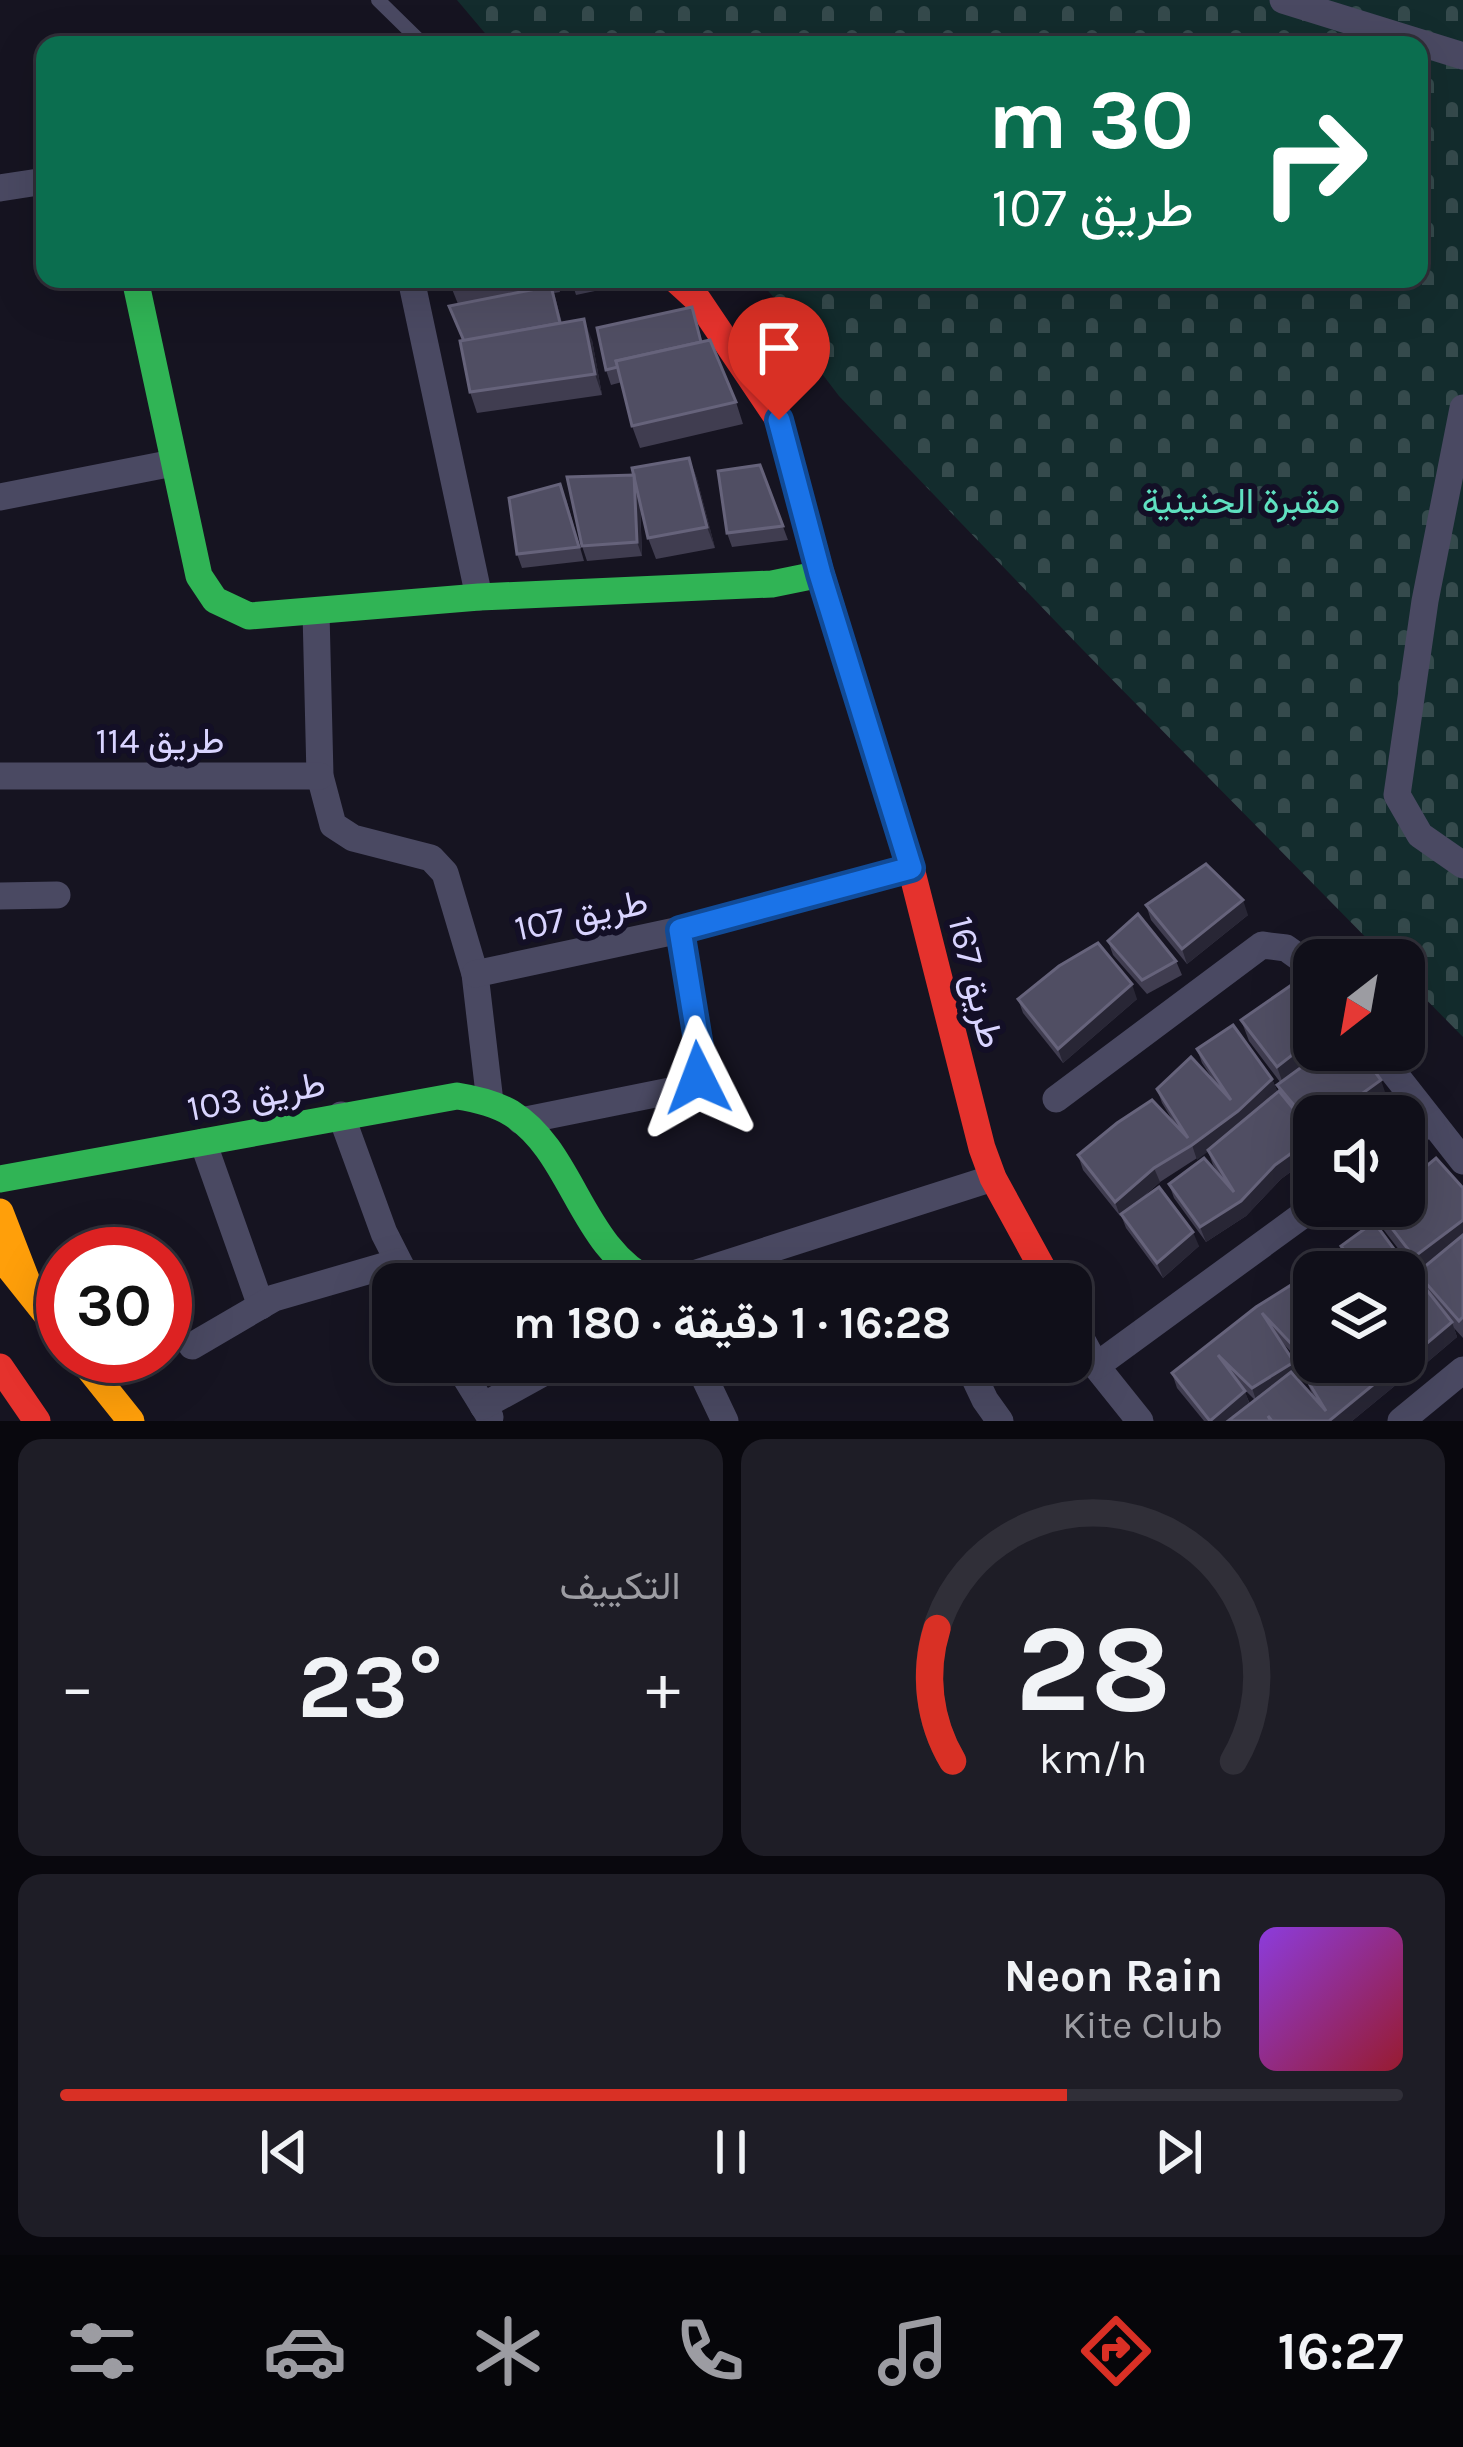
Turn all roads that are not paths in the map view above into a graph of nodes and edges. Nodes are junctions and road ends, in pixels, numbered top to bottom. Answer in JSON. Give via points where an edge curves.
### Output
{"nodes":[{"id":1,"x":379,"y":0,"type":"edge"},
{"id":2,"x":1283,"y":0,"type":"edge"},
{"id":3,"x":415,"y":36,"type":"edge"},
{"id":4,"x":1399,"y":36,"type":"edge"},
{"id":5,"x":1428,"y":45,"type":"edge"},
{"id":6,"x":1463,"y":56,"type":"edge"},
{"id":7,"x":36,"y":181,"type":"edge"},
{"id":8,"x":2,"y":182,"type":"edge"},
{"id":9,"x":137,"y":288,"type":"edge"},
{"id":10,"x":413,"y":288,"type":"edge"},
{"id":11,"x":685,"y":288,"type":"edge"},
{"id":12,"x":1463,"y":408,"type":"edge"},
{"id":13,"x":173,"y":463,"type":"junction"},
{"id":14,"x":0,"y":497,"type":"edge"},
{"id":15,"x":820,"y":574,"type":"junction"},
{"id":16,"x":479,"y":597,"type":"junction"},
{"id":17,"x":316,"y":612,"type":"junction"},
{"id":18,"x":0,"y":776,"type":"edge"},
{"id":19,"x":320,"y":776,"type":"junction"},
{"id":20,"x":1463,"y":865,"type":"edge"},
{"id":21,"x":911,"y":868,"type":"junction"},
{"id":22,"x":57,"y":895,"type":"dead end"},
{"id":23,"x":0,"y":896,"type":"edge"},
{"id":24,"x":680,"y":930,"type":"junction"},
{"id":25,"x":1293,"y":953,"type":"edge"},
{"id":26,"x":475,"y":974,"type":"junction"},
{"id":27,"x":1392,"y":1071,"type":"edge"},
{"id":28,"x":1056,"y":1099,"type":"dead end"},
{"id":29,"x":490,"y":1102,"type":"junction"},
{"id":30,"x":341,"y":1115,"type":"junction"},
{"id":31,"x":521,"y":1120,"type":"junction"},
{"id":32,"x":1431,"y":1121,"type":"junction"},
{"id":33,"x":1425,"y":1125,"type":"edge"},
{"id":34,"x":203,"y":1142,"type":"junction"},
{"id":35,"x":1463,"y":1161,"type":"edge"},
{"id":36,"x":994,"y":1178,"type":"junction"},
{"id":37,"x":0,"y":1179,"type":"edge"},
{"id":38,"x":0,"y":1212,"type":"edge"},
{"id":39,"x":1293,"y":1222,"type":"edge"},
{"id":40,"x":0,"y":1256,"type":"edge"},
{"id":41,"x":399,"y":1263,"type":"edge"},
{"id":42,"x":621,"y":1263,"type":"edge"},
{"id":43,"x":725,"y":1263,"type":"edge"},
{"id":44,"x":1041,"y":1263,"type":"edge"},
{"id":45,"x":372,"y":1279,"type":"edge"},
{"id":46,"x":34,"y":1298,"type":"junction"},
{"id":47,"x":36,"y":1301,"type":"edge"},
{"id":48,"x":261,"y":1306,"type":"junction"},
{"id":49,"x":192,"y":1346,"type":"dead end"},
{"id":50,"x":1092,"y":1359,"type":"edge"},
{"id":51,"x":1096,"y":1366,"type":"junction"},
{"id":52,"x":1,"y":1369,"type":"edge"},
{"id":53,"x":1463,"y":1370,"type":"edge"},
{"id":54,"x":101,"y":1383,"type":"edge"},
{"id":55,"x":469,"y":1383,"type":"edge"},
{"id":56,"x":532,"y":1383,"type":"edge"},
{"id":57,"x":707,"y":1383,"type":"edge"},
{"id":58,"x":977,"y":1383,"type":"edge"},
{"id":59,"x":487,"y":1413,"type":"edge"},
{"id":60,"x":26,"y":1421,"type":"edge"},
{"id":61,"x":38,"y":1421,"type":"edge"},
{"id":62,"x":131,"y":1421,"type":"edge"},
{"id":63,"x":725,"y":1421,"type":"edge"},
{"id":64,"x":1000,"y":1421,"type":"edge"},
{"id":65,"x":1140,"y":1421,"type":"edge"},
{"id":66,"x":1401,"y":1421,"type":"edge"}],
"edges":[{"from":1,"to":3,"type":"lane"},
{"from":2,"to":4,"type":"street"},
{"from":5,"to":6,"type":"street"},
{"from":7,"to":8,"type":"street"},
{"from":9,"to":13,"type":"street"},
{"from":10,"to":16,"type":"street"},
{"from":11,"to":15,"type":"street","name":"طريق 167","via":[[779,420]]},
{"from":12,"to":20,"type":"street","via":[[1397,795],[1420,835]]},
{"from":13,"to":14,"type":"street"},
{"from":13,"to":17,"type":"street","via":[[199,576],[215,600],[249,616]]},
{"from":15,"to":16,"type":"street","via":[[772,584]]},
{"from":15,"to":21,"type":"street","name":"طريق 167"},
{"from":16,"to":17,"type":"street"},
{"from":17,"to":19,"type":"street","name":"طريق 107"},
{"from":18,"to":19,"type":"street","name":"طريق 114"},
{"from":19,"to":26,"type":"street","name":"طريق 107","via":[[343,832],[430,859],[445,873]]},
{"from":21,"to":24,"type":"street","name":"طريق 107"},
{"from":21,"to":36,"type":"street","name":"طريق 167"},
{"from":22,"to":23,"type":"street"},
{"from":24,"to":26,"type":"street","name":"طريق 107"},
{"from":24,"to":31,"type":"street","via":[[698,1078],[685,1088]]},
{"from":25,"to":28,"type":"street","via":[[1262,945]]},
{"from":26,"to":29,"type":"street","name":"طريق 107"},
{"from":27,"to":32,"type":"street"},
{"from":29,"to":30,"type":"street","name":"طريق 103","via":[[457,1096]]},
{"from":29,"to":31,"type":"street","name":"طريق 103"},
{"from":30,"to":34,"type":"street","name":"طريق 103"},
{"from":30,"to":41,"type":"street"},
{"from":31,"to":42,"type":"street"},
{"from":32,"to":33,"type":"street"},
{"from":32,"to":35,"type":"street"},
{"from":34,"to":37,"type":"street","name":"طريق 103"},
{"from":34,"to":48,"type":"street"},
{"from":36,"to":43,"type":"street"},
{"from":36,"to":44,"type":"street","name":"طريق 167"},
{"from":38,"to":46,"type":"street"},
{"from":39,"to":51,"type":"street"},
{"from":40,"to":46,"type":"street"},
{"from":45,"to":48,"type":"street"},
{"from":46,"to":47,"type":"street"},
{"from":48,"to":49,"type":"street"},
{"from":50,"to":51,"type":"street"},
{"from":51,"to":65,"type":"street"},
{"from":52,"to":60,"type":"street"},
{"from":52,"to":61,"type":"street"},
{"from":53,"to":66,"type":"street"},
{"from":54,"to":62,"type":"street"},
{"from":55,"to":59,"type":"street"},
{"from":56,"to":59,"type":"street"},
{"from":57,"to":63,"type":"street"},
{"from":58,"to":64,"type":"street"}]}
